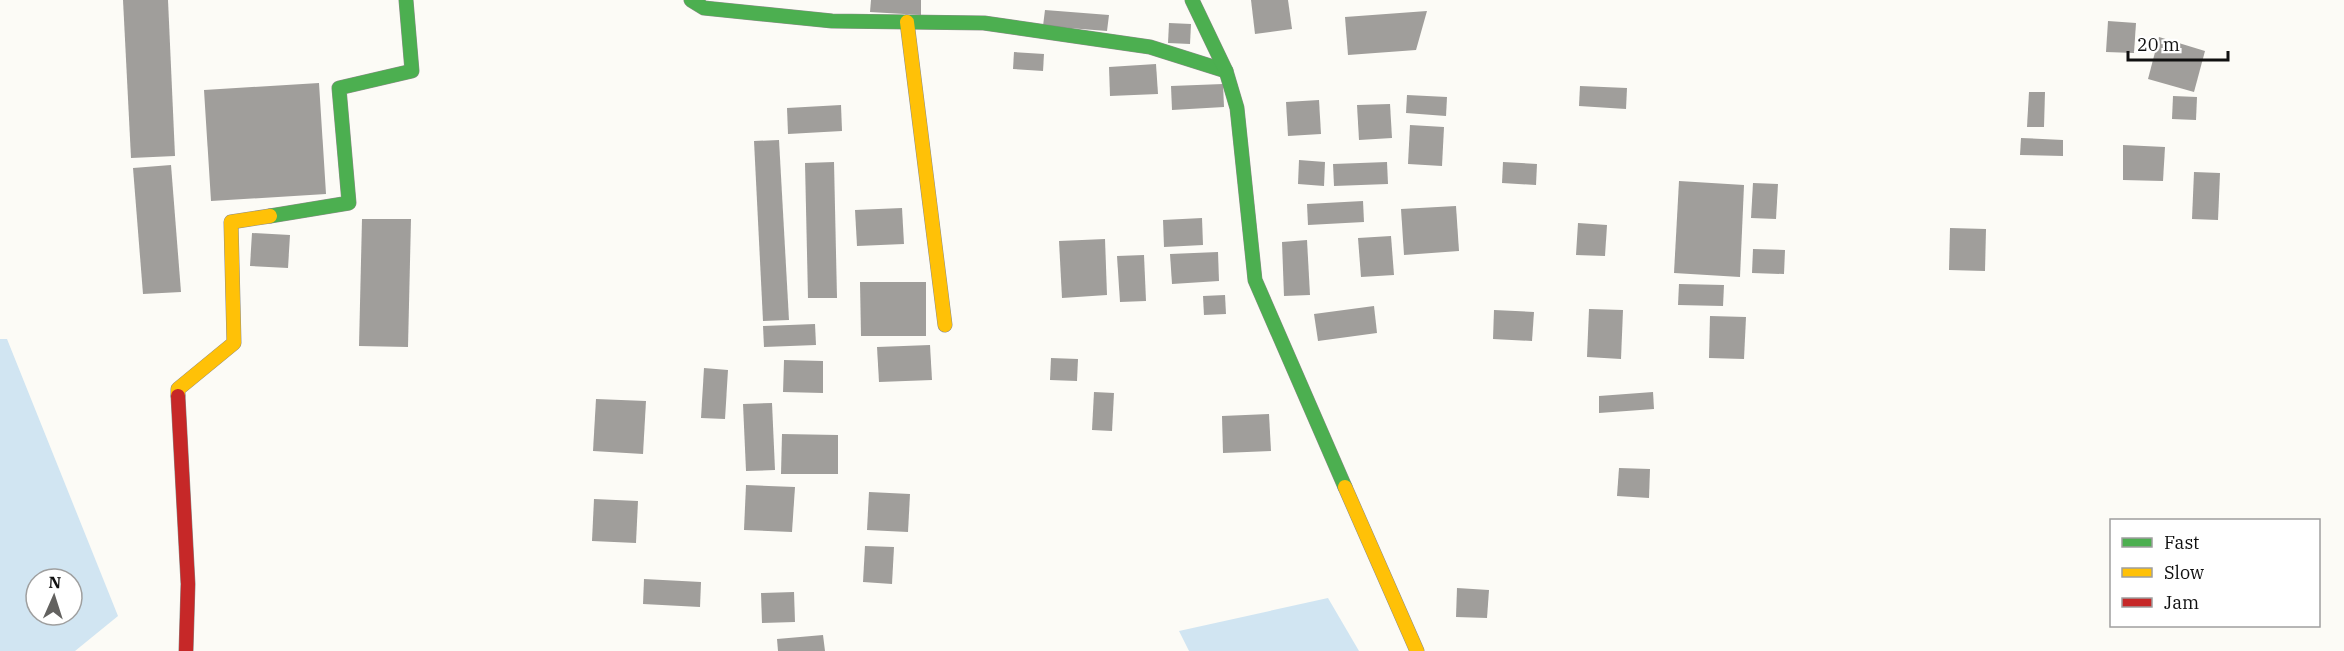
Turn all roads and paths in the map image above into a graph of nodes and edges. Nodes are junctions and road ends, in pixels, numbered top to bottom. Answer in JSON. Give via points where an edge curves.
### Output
{"nodes":[{"id":1,"x":406,"y":0,"type":"edge"},
{"id":2,"x":691,"y":0,"type":"edge"},
{"id":3,"x":1192,"y":0,"type":"edge"},
{"id":4,"x":907,"y":22,"type":"junction"},
{"id":5,"x":1226,"y":71,"type":"junction"},
{"id":6,"x":945,"y":325,"type":"dead end"},
{"id":7,"x":186,"y":651,"type":"edge"},
{"id":8,"x":1417,"y":651,"type":"edge"}],
"edges":[{"from":1,"to":7,"type":"street","via":[[412,71],[339,88],[349,203],[231,222],[234,343],[178,389],[188,584]]},
{"from":2,"to":4,"type":"street","via":[[704,8],[832,21]]},
{"from":3,"to":5,"type":"street"},
{"from":4,"to":5,"type":"street","via":[[984,23],[1150,47]]},
{"from":4,"to":6,"type":"street"},
{"from":5,"to":8,"type":"street","via":[[1237,108],[1255,280]]}]}
